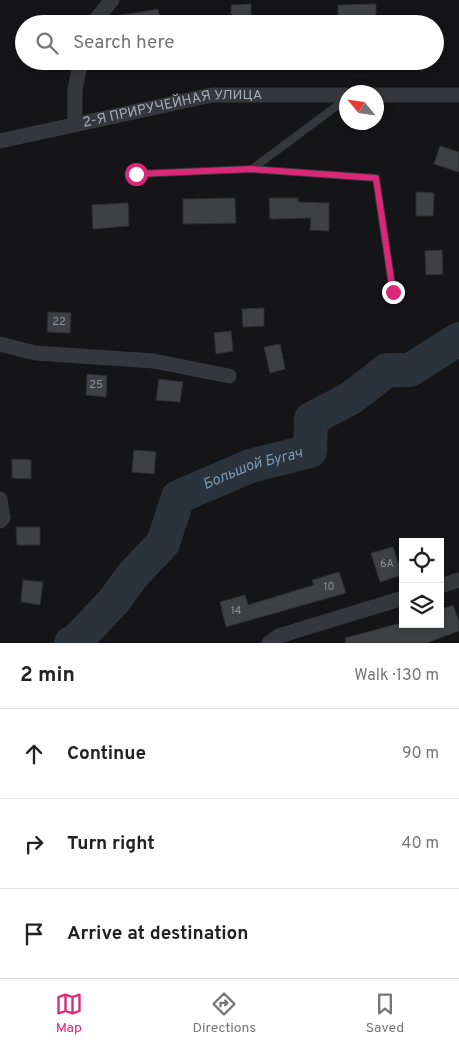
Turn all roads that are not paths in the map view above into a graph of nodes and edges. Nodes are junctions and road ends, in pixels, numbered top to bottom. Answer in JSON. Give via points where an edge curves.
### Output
{"nodes":[{"id":1,"x":112,"y":0,"type":"edge"},
{"id":2,"x":100,"y":15,"type":"edge"},
{"id":3,"x":79,"y":70,"type":"edge"},
{"id":4,"x":339,"y":95,"type":"edge"},
{"id":5,"x":384,"y":95,"type":"edge"},
{"id":6,"x":459,"y":95,"type":"edge"},
{"id":7,"x":339,"y":104,"type":"edge"},
{"id":8,"x":75,"y":125,"type":"junction"},
{"id":9,"x":0,"y":141,"type":"edge"},
{"id":10,"x":252,"y":169,"type":"junction"},
{"id":11,"x":136,"y":174,"type":"dead end"},
{"id":12,"x":393,"y":292,"type":"dead end"},
{"id":13,"x":0,"y":344,"type":"edge"},
{"id":14,"x":229,"y":376,"type":"dead end"},
{"id":15,"x":0,"y":498,"type":"edge"},
{"id":16,"x":0,"y":521,"type":"edge"},
{"id":17,"x":459,"y":580,"type":"edge"},
{"id":18,"x":444,"y":585,"type":"edge"},
{"id":19,"x":399,"y":599,"type":"edge"},
{"id":20,"x":269,"y":643,"type":"edge"}],
"edges":[{"from":1,"to":2,"type":"street"},
{"from":3,"to":8,"type":"street"},
{"from":4,"to":8,"type":"street","name":"2-Я ПРИРУЧЕЙНАЯ УЛИЦА","via":[[212,95]]},
{"from":5,"to":6,"type":"street"},
{"from":7,"to":10,"type":"lane"},
{"from":8,"to":9,"type":"street","name":"2-Я ПРИРУЧЕЙНАЯ УЛИЦА"},
{"from":10,"to":11,"type":"lane"},
{"from":10,"to":12,"type":"lane","via":[[376,178]]},
{"from":13,"to":14,"type":"street","via":[[34,353],[154,361]]},
{"from":15,"to":16,"type":"street"},
{"from":17,"to":18,"type":"street"},
{"from":19,"to":20,"type":"street","via":[[279,636]]}]}
